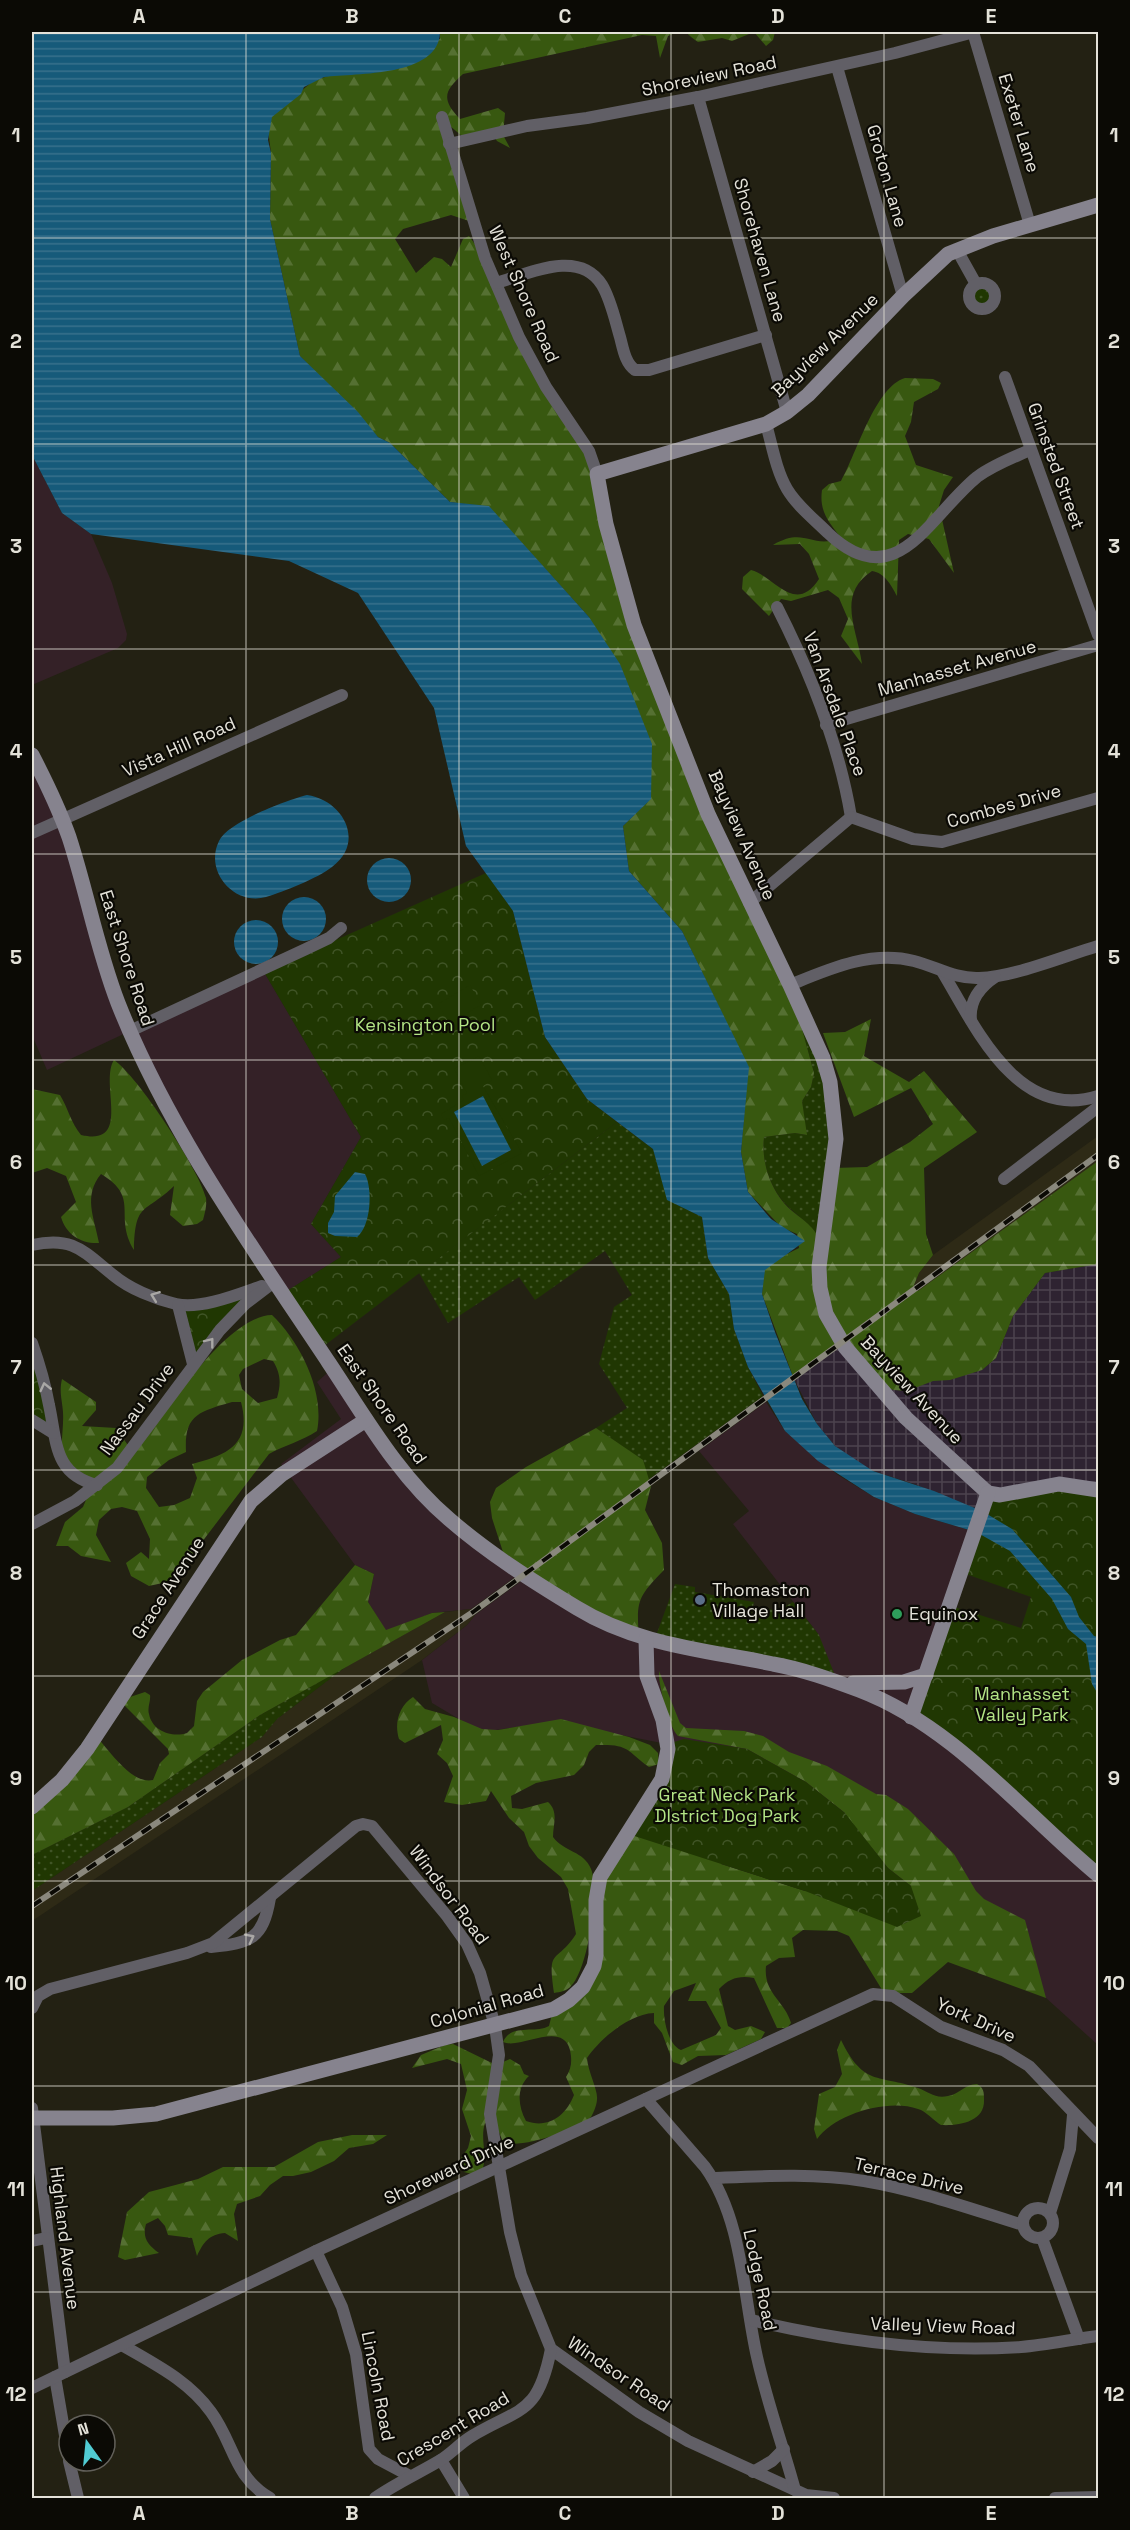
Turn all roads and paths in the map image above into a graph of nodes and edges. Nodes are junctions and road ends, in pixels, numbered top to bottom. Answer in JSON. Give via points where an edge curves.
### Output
{"nodes":[{"id":1,"x":973,"y":32,"type":"edge"},
{"id":2,"x":837,"y":66,"type":"junction"},
{"id":3,"x":698,"y":97,"type":"junction"},
{"id":4,"x":442,"y":117,"type":"dead end"},
{"id":5,"x":449,"y":144,"type":"junction"},
{"id":6,"x":1098,"y":205,"type":"edge"},
{"id":7,"x":1030,"y":225,"type":"junction"},
{"id":8,"x":957,"y":249,"type":"junction"},
{"id":9,"x":496,"y":283,"type":"junction"},
{"id":10,"x":976,"y":284,"type":"dead end"},
{"id":11,"x":903,"y":296,"type":"junction"},
{"id":12,"x":766,"y":335,"type":"junction"},
{"id":13,"x":1005,"y":376,"type":"dead end"},
{"id":14,"x":787,"y":412,"type":"junction"},
{"id":15,"x":766,"y":424,"type":"junction"},
{"id":16,"x":1030,"y":450,"type":"junction"},
{"id":17,"x":597,"y":474,"type":"junction"},
{"id":18,"x":777,"y":607,"type":"dead end"},
{"id":19,"x":1098,"y":635,"type":"edge"},
{"id":20,"x":1098,"y":645,"type":"edge"},
{"id":21,"x":342,"y":695,"type":"dead end"},
{"id":22,"x":826,"y":725,"type":"junction"},
{"id":23,"x":32,"y":755,"type":"edge"},
{"id":24,"x":1098,"y":798,"type":"edge"},
{"id":25,"x":851,"y":817,"type":"junction"},
{"id":26,"x":62,"y":819,"type":"junction"},
{"id":27,"x":32,"y":833,"type":"edge"},
{"id":28,"x":749,"y":903,"type":"junction"},
{"id":29,"x":341,"y":928,"type":"dead end"},
{"id":30,"x":1098,"y":946,"type":"edge"},
{"id":31,"x":943,"y":973,"type":"junction"},
{"id":32,"x":999,"y":975,"type":"junction"},
{"id":33,"x":790,"y":985,"type":"junction"},
{"id":34,"x":971,"y":1021,"type":"junction"},
{"id":35,"x":130,"y":1031,"type":"junction"},
{"id":36,"x":1098,"y":1096,"type":"edge"},
{"id":37,"x":1098,"y":1107,"type":"edge"},
{"id":38,"x":1004,"y":1179,"type":"dead end"},
{"id":39,"x":32,"y":1245,"type":"edge"},
{"id":40,"x":274,"y":1282,"type":"junction"},
{"id":41,"x":178,"y":1305,"type":"junction"},
{"id":42,"x":32,"y":1342,"type":"edge"},
{"id":43,"x":193,"y":1364,"type":"junction"},
{"id":44,"x":366,"y":1419,"type":"junction"},
{"id":45,"x":32,"y":1420,"type":"edge"},
{"id":46,"x":53,"y":1433,"type":"junction"},
{"id":47,"x":97,"y":1485,"type":"junction"},
{"id":48,"x":1098,"y":1490,"type":"edge"},
{"id":49,"x":988,"y":1494,"type":"junction"},
{"id":50,"x":32,"y":1524,"type":"edge"},
{"id":51,"x":646,"y":1639,"type":"junction"},
{"id":52,"x":926,"y":1675,"type":"junction"},
{"id":53,"x":838,"y":1683,"type":"junction"},
{"id":54,"x":921,"y":1690,"type":"junction"},
{"id":55,"x":911,"y":1717,"type":"junction"},
{"id":56,"x":940,"y":1736,"type":"junction"},
{"id":57,"x":32,"y":1807,"type":"edge"},
{"id":58,"x":1098,"y":1875,"type":"edge"},
{"id":59,"x":270,"y":1898,"type":"junction"},
{"id":60,"x":204,"y":1947,"type":"junction"},
{"id":61,"x":884,"y":1993,"type":"joint"},
{"id":62,"x":32,"y":2008,"type":"edge"},
{"id":63,"x":495,"y":2026,"type":"junction"},
{"id":64,"x":646,"y":2099,"type":"junction"},
{"id":65,"x":32,"y":2115,"type":"edge"},
{"id":66,"x":1073,"y":2115,"type":"junction"},
{"id":67,"x":1098,"y":2138,"type":"edge"},
{"id":68,"x":499,"y":2167,"type":"junction"},
{"id":69,"x":713,"y":2178,"type":"junction"},
{"id":70,"x":1050,"y":2213,"type":"junction"},
{"id":71,"x":1023,"y":2224,"type":"junction"},
{"id":72,"x":46,"y":2238,"type":"junction"},
{"id":73,"x":1042,"y":2238,"type":"junction"},
{"id":74,"x":32,"y":2241,"type":"edge"},
{"id":75,"x":316,"y":2251,"type":"junction"},
{"id":76,"x":751,"y":2320,"type":"junction"},
{"id":77,"x":1098,"y":2336,"type":"edge"},
{"id":78,"x":1079,"y":2338,"type":"junction"},
{"id":79,"x":122,"y":2345,"type":"junction"},
{"id":80,"x":551,"y":2349,"type":"junction"},
{"id":81,"x":60,"y":2375,"type":"junction"},
{"id":82,"x":32,"y":2388,"type":"edge"},
{"id":83,"x":64,"y":2413,"type":"edge"},
{"id":84,"x":783,"y":2449,"type":"junction"},
{"id":85,"x":441,"y":2460,"type":"junction"},
{"id":86,"x":753,"y":2472,"type":"junction"},
{"id":87,"x":72,"y":2473,"type":"edge"},
{"id":88,"x":410,"y":2476,"type":"junction"},
{"id":89,"x":803,"y":2494,"type":"edge"},
{"id":90,"x":1098,"y":2497,"type":"edge"},
{"id":91,"x":78,"y":2499,"type":"edge"},
{"id":92,"x":270,"y":2499,"type":"edge"},
{"id":93,"x":375,"y":2499,"type":"edge"},
{"id":94,"x":464,"y":2499,"type":"edge"},
{"id":95,"x":834,"y":2499,"type":"edge"},
{"id":96,"x":1055,"y":2499,"type":"edge"}],
"edges":[{"from":1,"to":2,"type":"street","name":"Shoreview Road"},
{"from":1,"to":7,"type":"street","name":"Exeter Lane"},
{"from":2,"to":3,"type":"street","name":"Shoreview Road"},
{"from":2,"to":11,"type":"street","name":"Groton Lane"},
{"from":3,"to":5,"type":"street","name":"Shoreview Road","via":[[527,126]]},
{"from":3,"to":12,"type":"street","name":"Shorehaven Lane"},
{"from":4,"to":5,"type":"street","name":"West Shore Road"},
{"from":5,"to":9,"type":"street","name":"West Shore Road"},
{"from":6,"to":7,"type":"street","name":"Bayview Avenue"},
{"from":7,"to":8,"type":"street","name":"Bayview Avenue"},
{"from":8,"to":10,"type":"street"},
{"from":8,"to":11,"type":"street","name":"Bayview Avenue"},
{"from":9,"to":12,"type":"street","via":[[559,265],[588,270],[606,293],[627,359],[635,370],[649,370]]},
{"from":9,"to":17,"type":"street","name":"West Shore Road","via":[[519,337],[546,387],[589,451]]},
{"from":11,"to":14,"type":"street","name":"Bayview Avenue"},
{"from":12,"to":14,"type":"street","name":"Shorehaven Lane"},
{"from":13,"to":16,"type":"street","name":"Grinsted Street"},
{"from":14,"to":15,"type":"street","name":"Bayview Avenue"},
{"from":15,"to":16,"type":"street","via":[[787,489],[835,540],[862,557],[886,555],[904,547],[919,537],[978,477]]},
{"from":15,"to":17,"type":"street","name":"Bayview Avenue"},
{"from":16,"to":19,"type":"street","name":"Grinsted Street"},
{"from":17,"to":28,"type":"street","name":"Bayview Avenue","via":[[606,524],[634,625],[708,814]]},
{"from":18,"to":22,"type":"street","name":"Van Arsdale Place","via":[[802,656]]},
{"from":20,"to":22,"type":"street","name":"Manhasset Avenue"},
{"from":21,"to":26,"type":"street","name":"Vista Hill Road"},
{"from":22,"to":25,"type":"street","name":"Van Arsdale Place","via":[[846,785]]},
{"from":23,"to":26,"type":"street","name":"East Shore Road"},
{"from":24,"to":25,"type":"street","name":"Combes Drive","via":[[942,842],[913,839]]},
{"from":25,"to":28,"type":"street"},
{"from":26,"to":27,"type":"street","name":"Vista Hill Road"},
{"from":26,"to":35,"type":"street","name":"East Shore Road","via":[[113,988]]},
{"from":28,"to":33,"type":"street","name":"Bayview Avenue"},
{"from":29,"to":35,"type":"street","via":[[329,938]]},
{"from":30,"to":32,"type":"street"},
{"from":31,"to":32,"type":"street","via":[[972,978]]},
{"from":31,"to":33,"type":"street","via":[[913,961],[879,958],[842,965]]},
{"from":31,"to":34,"type":"street"},
{"from":32,"to":34,"type":"street","via":[[976,996]]},
{"from":33,"to":49,"type":"street","name":"Bayview Avenue","via":[[823,1058],[835,1114],[834,1168],[819,1267],[826,1314],[845,1347],[906,1418]]},
{"from":34,"to":36,"type":"street","via":[[1006,1070],[1023,1084],[1066,1100],[1084,1101]]},
{"from":35,"to":40,"type":"street","name":"East Shore Road","via":[[158,1090]]},
{"from":37,"to":38,"type":"street"},
{"from":41,"to":39,"type":"street","one_way":true,"via":[[129,1286],[88,1252],[70,1244],[48,1241]]},
{"from":40,"to":41,"type":"street","via":[[232,1297]]},
{"from":43,"to":40,"type":"street","name":"Nassau Drive","one_way":true,"via":[[228,1321]]},
{"from":40,"to":44,"type":"street","name":"East Shore Road"},
{"from":41,"to":43,"type":"street"},
{"from":46,"to":42,"type":"street","one_way":true},
{"from":43,"to":47,"type":"street","name":"Nassau Drive","via":[[117,1468]]},
{"from":44,"to":51,"type":"street","name":"East Shore Road","via":[[407,1474],[449,1520],[582,1612]]},
{"from":44,"to":57,"type":"street","name":"Grace Avenue","via":[[281,1475],[251,1501],[87,1749],[62,1780]]},
{"from":45,"to":46,"type":"street"},
{"from":46,"to":47,"type":"street","via":[[58,1454],[69,1470]]},
{"from":47,"to":50,"type":"street","name":"Nassau Drive"},
{"from":48,"to":49,"type":"street","via":[[1059,1484]]},
{"from":49,"to":52,"type":"street"},
{"from":51,"to":53,"type":"street","name":"East Shore Road","via":[[780,1665]]},
{"from":51,"to":63,"type":"street","name":"Colonial Road","via":[[647,1676],[663,1720],[668,1749],[662,1779],[600,1877],[594,1966],[583,1987],[555,2009]]},
{"from":52,"to":53,"type":"street","via":[[904,1682]]},
{"from":52,"to":54,"type":"street"},
{"from":53,"to":55,"type":"street","name":"East Shore Road","via":[[880,1699]]},
{"from":54,"to":55,"type":"street"},
{"from":54,"to":56,"type":"street","via":[[928,1716]]},
{"from":55,"to":56,"type":"street","name":"East Shore Road"},
{"from":56,"to":58,"type":"street","name":"East Shore Road"},
{"from":59,"to":60,"type":"street"},
{"from":60,"to":59,"type":"street","one_way":true,"via":[[246,1941],[258,1934]]},
{"from":59,"to":63,"type":"street","name":"Windsor Road","via":[[356,1826],[372,1826],[467,1944]]},
{"from":60,"to":62,"type":"street","via":[[50,1989],[38,1996]]},
{"from":61,"to":64,"type":"street","name":"Shoreward Drive","via":[[857,1999]]},
{"from":61,"to":66,"type":"street","name":"York Drive","via":[[941,2027],[1003,2050],[1029,2066]]},
{"from":63,"to":65,"type":"street","name":"Colonial Road","via":[[156,2114],[113,2118]]},
{"from":63,"to":68,"type":"street","name":"Windsor Road","via":[[498,2064],[490,2114]]},
{"from":64,"to":68,"type":"street","name":"Shoreward Drive"},
{"from":64,"to":69,"type":"street","name":"Lodge Road"},
{"from":65,"to":72,"type":"street","name":"Highland Avenue"},
{"from":66,"to":67,"type":"street","name":"York Drive"},
{"from":66,"to":70,"type":"street","via":[[1070,2149]]},
{"from":68,"to":75,"type":"street","name":"Shoreward Drive"},
{"from":68,"to":80,"type":"street","name":"Windsor Road","via":[[521,2275]]},
{"from":69,"to":71,"type":"street","name":"Terrace Drive","via":[[806,2176],[862,2181]]},
{"from":69,"to":76,"type":"street","name":"Lodge Road","via":[[730,2223]]},
{"from":70,"to":71,"type":"street","via":[[1041,2208],[1032,2210]]},
{"from":70,"to":73,"type":"street","via":[[1054,2227]]},
{"from":71,"to":73,"type":"street","via":[[1029,2236]]},
{"from":72,"to":74,"type":"street"},
{"from":72,"to":81,"type":"street","name":"Highland Avenue"},
{"from":73,"to":78,"type":"street"},
{"from":75,"to":79,"type":"street","name":"Shoreward Drive"},
{"from":75,"to":88,"type":"street","name":"Lincoln Road","via":[[342,2307],[356,2354],[369,2449]]},
{"from":76,"to":78,"type":"street","name":"Valley View Road","via":[[809,2334],[887,2345],[1022,2347]]},
{"from":76,"to":84,"type":"street","name":"Lodge Road"},
{"from":77,"to":78,"type":"street","name":"Valley View Road"},
{"from":79,"to":81,"type":"street","name":"Shoreward Drive"},
{"from":79,"to":92,"type":"street","via":[[191,2389],[221,2428],[247,2481]]},
{"from":80,"to":85,"type":"street","name":"Crescent Road","via":[[540,2387],[525,2407],[469,2437]]},
{"from":80,"to":86,"type":"street","name":"Windsor Road","via":[[639,2412]]},
{"from":81,"to":82,"type":"street","name":"Shoreward Drive"},
{"from":81,"to":83,"type":"street","name":"Highland Avenue"},
{"from":84,"to":86,"type":"street"},
{"from":84,"to":89,"type":"street","name":"Lodge Road"},
{"from":85,"to":88,"type":"street","name":"Crescent Road"},
{"from":85,"to":94,"type":"street"},
{"from":86,"to":89,"type":"street","name":"Windsor Road"},
{"from":87,"to":91,"type":"street","name":"Highland Avenue"},
{"from":88,"to":93,"type":"street","name":"Crescent Road"},
{"from":89,"to":95,"type":"street","name":"Windsor Road"},
{"from":90,"to":96,"type":"street"}]}
